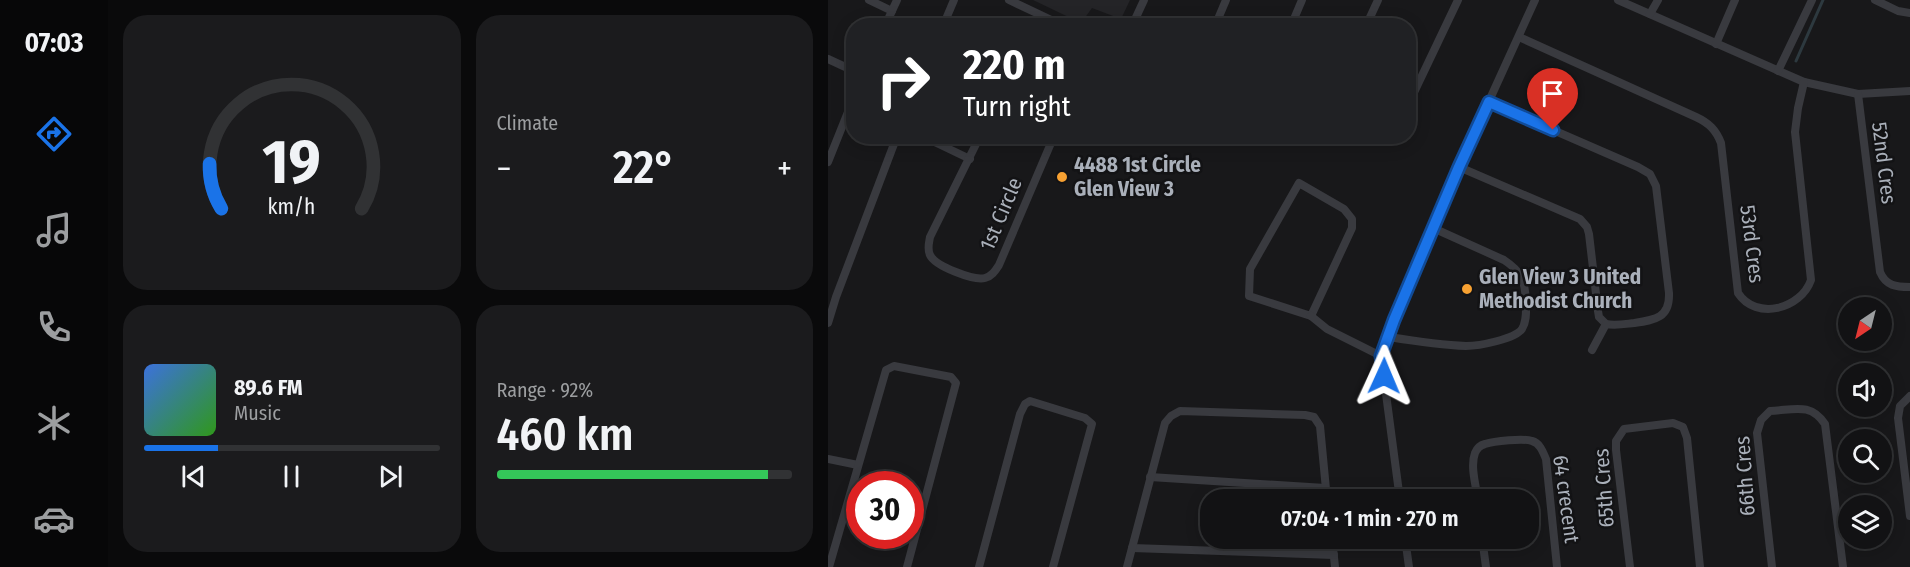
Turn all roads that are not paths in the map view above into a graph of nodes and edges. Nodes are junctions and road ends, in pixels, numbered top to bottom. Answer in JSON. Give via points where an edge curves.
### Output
{"nodes":[{"id":1,"x":869,"y":0,"type":"edge"},
{"id":2,"x":897,"y":0,"type":"edge"},
{"id":3,"x":954,"y":0,"type":"edge"},
{"id":4,"x":1009,"y":0,"type":"edge"},
{"id":5,"x":1144,"y":0,"type":"edge"},
{"id":6,"x":1226,"y":0,"type":"edge"},
{"id":7,"x":1302,"y":0,"type":"edge"},
{"id":8,"x":1378,"y":0,"type":"edge"},
{"id":9,"x":1458,"y":0,"type":"edge"},
{"id":10,"x":1535,"y":0,"type":"edge"},
{"id":11,"x":1618,"y":0,"type":"edge"},
{"id":12,"x":1658,"y":0,"type":"edge"},
{"id":13,"x":1735,"y":0,"type":"edge"},
{"id":14,"x":1812,"y":0,"type":"edge"},
{"id":15,"x":1875,"y":0,"type":"edge"},
{"id":16,"x":892,"y":11,"type":"junction"},
{"id":17,"x":1910,"y":13,"type":"edge"},
{"id":18,"x":1650,"y":14,"type":"junction"},
{"id":19,"x":889,"y":18,"type":"edge"},
{"id":20,"x":947,"y":18,"type":"edge"},
{"id":21,"x":1047,"y":18,"type":"edge"},
{"id":22,"x":1136,"y":18,"type":"edge"},
{"id":23,"x":1218,"y":18,"type":"edge"},
{"id":24,"x":1294,"y":18,"type":"edge"},
{"id":25,"x":1370,"y":18,"type":"edge"},
{"id":26,"x":1518,"y":37,"type":"junction"},
{"id":27,"x":1716,"y":44,"type":"junction"},
{"id":28,"x":828,"y":59,"type":"edge"},
{"id":29,"x":846,"y":67,"type":"edge"},
{"id":30,"x":1778,"y":71,"type":"junction"},
{"id":31,"x":1804,"y":82,"type":"junction"},
{"id":32,"x":1416,"y":88,"type":"edge"},
{"id":33,"x":1910,"y":90,"type":"edge"},
{"id":34,"x":1858,"y":94,"type":"junction"},
{"id":35,"x":1489,"y":102,"type":"junction"},
{"id":36,"x":846,"y":113,"type":"edge"},
{"id":37,"x":832,"y":140,"type":"edge"},
{"id":38,"x":894,"y":144,"type":"edge"},
{"id":39,"x":939,"y":144,"type":"edge"},
{"id":40,"x":977,"y":144,"type":"edge"},
{"id":41,"x":1051,"y":144,"type":"edge"},
{"id":42,"x":970,"y":159,"type":"junction"},
{"id":43,"x":828,"y":162,"type":"edge"},
{"id":44,"x":1459,"y":167,"type":"junction"},
{"id":45,"x":1432,"y":228,"type":"junction"},
{"id":46,"x":1910,"y":287,"type":"edge"},
{"id":47,"x":1311,"y":316,"type":"junction"},
{"id":48,"x":828,"y":323,"type":"edge"},
{"id":49,"x":1606,"y":324,"type":"junction"},
{"id":50,"x":1389,"y":337,"type":"junction"},
{"id":51,"x":1592,"y":350,"type":"dead end"},
{"id":52,"x":1381,"y":356,"type":"junction"},
{"id":53,"x":1910,"y":396,"type":"edge"},
{"id":54,"x":828,"y":459,"type":"edge"},
{"id":55,"x":858,"y":465,"type":"junction"},
{"id":56,"x":1150,"y":477,"type":"junction"},
{"id":57,"x":1325,"y":488,"type":"joint"},
{"id":58,"x":1399,"y":489,"type":"edge"},
{"id":59,"x":1477,"y":489,"type":"edge"},
{"id":60,"x":1910,"y":516,"type":"edge"},
{"id":61,"x":1132,"y":548,"type":"junction"},
{"id":62,"x":1333,"y":549,"type":"edge"},
{"id":63,"x":1407,"y":549,"type":"edge"},
{"id":64,"x":1484,"y":549,"type":"edge"},
{"id":65,"x":1334,"y":555,"type":"junction"},
{"id":66,"x":829,"y":567,"type":"edge"},
{"id":67,"x":906,"y":567,"type":"edge"},
{"id":68,"x":979,"y":567,"type":"edge"},
{"id":69,"x":1053,"y":567,"type":"edge"},
{"id":70,"x":1127,"y":567,"type":"edge"},
{"id":71,"x":1335,"y":567,"type":"edge"},
{"id":72,"x":1409,"y":567,"type":"edge"},
{"id":73,"x":1486,"y":567,"type":"edge"},
{"id":74,"x":1557,"y":567,"type":"edge"},
{"id":75,"x":1630,"y":567,"type":"edge"},
{"id":76,"x":1700,"y":567,"type":"edge"},
{"id":77,"x":1772,"y":567,"type":"edge"},
{"id":78,"x":1843,"y":567,"type":"edge"}],
"edges":[{"from":1,"to":16,"type":"street"},
{"from":2,"to":16,"type":"street"},
{"from":3,"to":20,"type":"street"},
{"from":4,"to":21,"type":"street"},
{"from":5,"to":22,"type":"street"},
{"from":6,"to":23,"type":"street"},
{"from":7,"to":24,"type":"street"},
{"from":8,"to":25,"type":"street"},
{"from":9,"to":32,"type":"street"},
{"from":10,"to":26,"type":"street"},
{"from":11,"to":18,"type":"street"},
{"from":12,"to":18,"type":"street"},
{"from":13,"to":27,"type":"street"},
{"from":14,"to":30,"type":"street"},
{"from":15,"to":17,"type":"street"},
{"from":16,"to":19,"type":"street"},
{"from":18,"to":27,"type":"street"},
{"from":26,"to":31,"type":"street","name":"53rd Cres","via":[[1714,128],[1722,143],[1738,293],[1751,306],[1762,308],[1790,305],[1805,293],[1811,280],[1795,132]]},
{"from":26,"to":35,"type":"street"},
{"from":27,"to":30,"type":"street"},
{"from":28,"to":29,"type":"street"},
{"from":30,"to":31,"type":"street"},
{"from":31,"to":34,"type":"street"},
{"from":33,"to":34,"type":"street"},
{"from":34,"to":46,"type":"street","name":"52nd Cres","via":[[1880,272],[1889,284]]},
{"from":35,"to":44,"type":"street"},
{"from":35,"to":49,"type":"street","via":[[1638,167],[1654,180],[1669,293],[1667,309],[1654,320]]},
{"from":36,"to":37,"type":"street"},
{"from":37,"to":43,"type":"street"},
{"from":38,"to":48,"type":"street"},
{"from":39,"to":42,"type":"street"},
{"from":40,"to":42,"type":"street","name":"1st Circle"},
{"from":41,"to":42,"type":"street","name":"1st Circle","via":[[999,265],[985,278],[969,277],[936,263],[928,247]]},
{"from":44,"to":45,"type":"street"},
{"from":44,"to":49,"type":"street","via":[[1584,223],[1589,234],[1599,317]]},
{"from":45,"to":50,"type":"street"},
{"from":45,"to":50,"type":"street","via":[[1515,267],[1526,292],[1523,328],[1510,338],[1468,346]]},
{"from":47,"to":47,"type":"street","via":[[1352,228],[1352,219],[1344,208],[1299,183],[1250,269],[1249,296]]},
{"from":47,"to":52,"type":"street","via":[[1327,329]]},
{"from":49,"to":51,"type":"street"},
{"from":50,"to":52,"type":"street"},
{"from":52,"to":58,"type":"street"},
{"from":53,"to":60,"type":"street","via":[[1900,406],[1898,418]]},
{"from":54,"to":55,"type":"street"},
{"from":55,"to":66,"type":"street"},
{"from":55,"to":67,"type":"street","via":[[888,368],[897,366],[953,378],[956,385]]},
{"from":56,"to":57,"type":"street"},
{"from":56,"to":57,"type":"street","via":[[1165,423],[1180,411],[1305,415],[1314,417],[1320,426]]},
{"from":56,"to":61,"type":"street"},
{"from":59,"to":74,"type":"street","name":"64 crecent","via":[[1473,462],[1478,447],[1524,440],[1539,445],[1546,459]]},
{"from":61,"to":65,"type":"street"},
{"from":61,"to":70,"type":"street"},
{"from":62,"to":65,"type":"street"},
{"from":63,"to":72,"type":"street"},
{"from":64,"to":73,"type":"street"},
{"from":65,"to":71,"type":"street"},
{"from":68,"to":69,"type":"street","via":[[1020,414],[1030,401],[1085,418],[1092,424]]},
{"from":75,"to":76,"type":"street","name":"65th Cres","via":[[1617,441],[1624,429],[1673,423],[1683,427],[1687,438]]},
{"from":77,"to":78,"type":"street","name":"66th Cres","via":[[1757,433],[1761,420],[1770,411],[1807,409],[1818,413],[1825,424]]}]}
